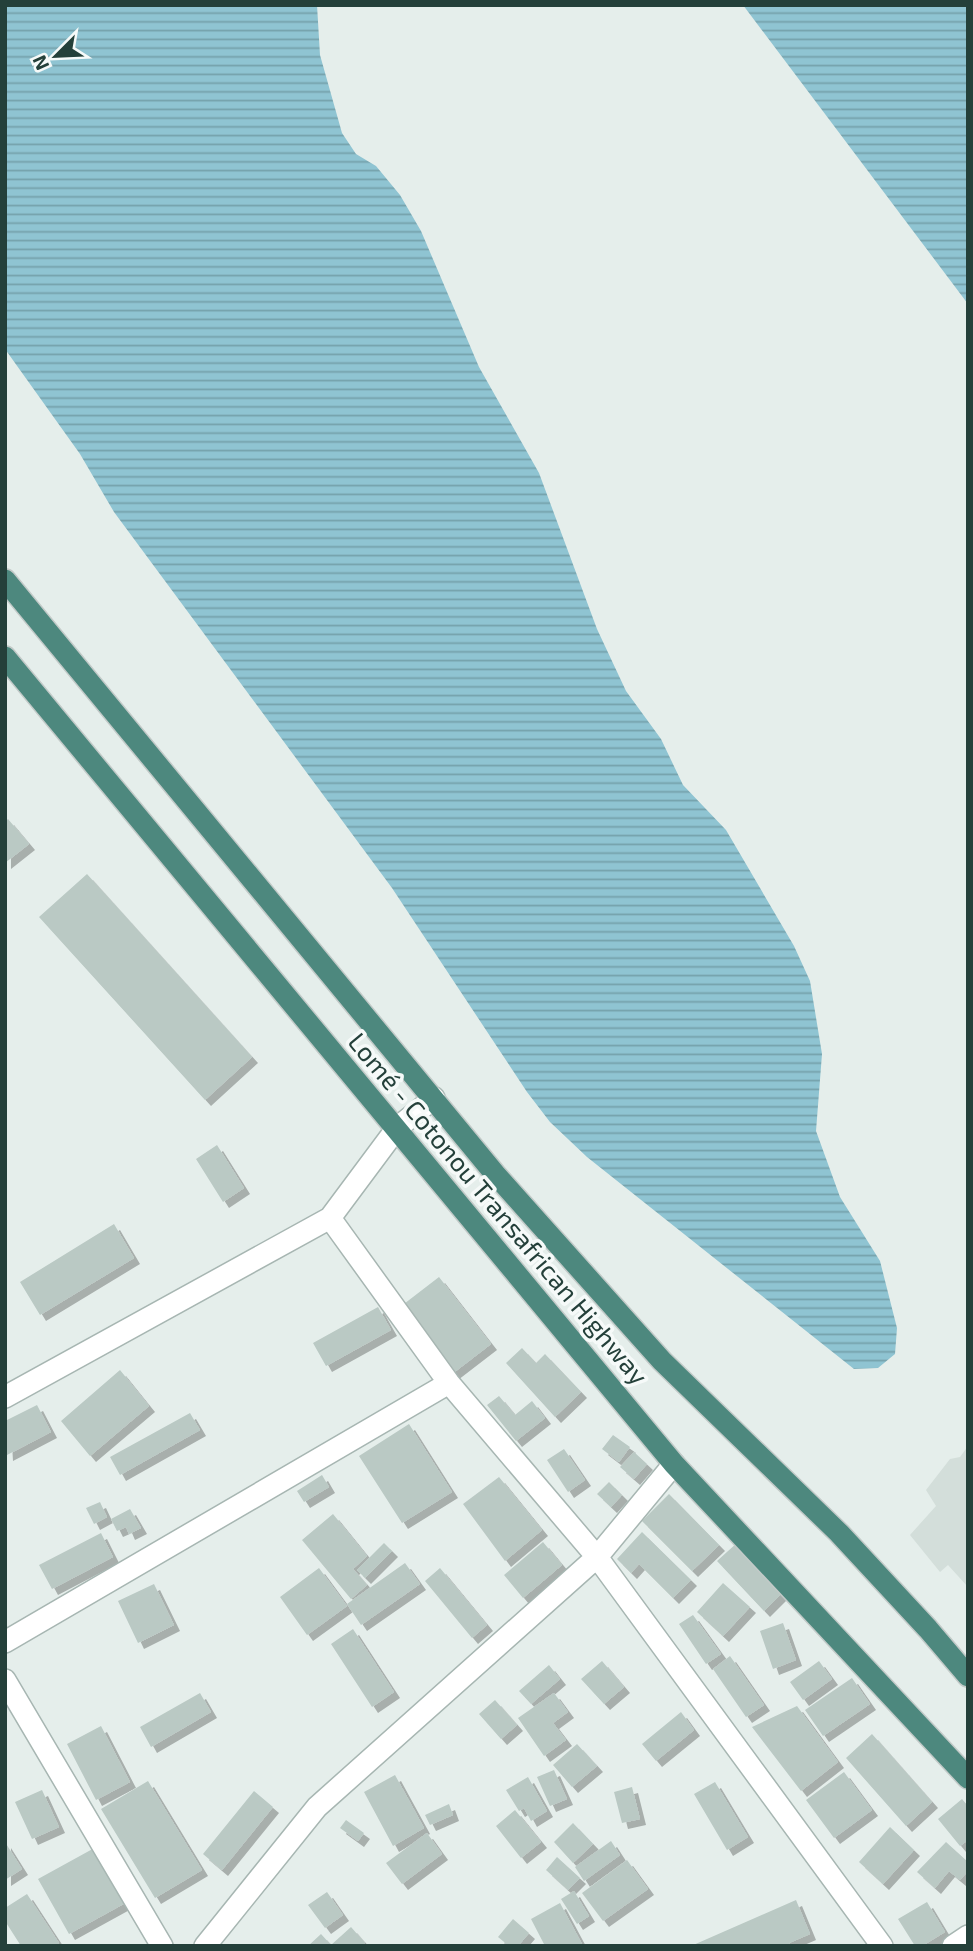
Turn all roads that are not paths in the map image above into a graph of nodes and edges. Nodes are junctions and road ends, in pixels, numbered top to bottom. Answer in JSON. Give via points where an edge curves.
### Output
{"nodes":[{"id":1,"x":5,"y":580,"type":"edge"},
{"id":2,"x":5,"y":657,"type":"edge"},
{"id":3,"x":434,"y":1098,"type":"junction"},
{"id":4,"x":397,"y":1128,"type":"junction"},
{"id":5,"x":330,"y":1218,"type":"junction"},
{"id":6,"x":449,"y":1383,"type":"junction"},
{"id":7,"x":5,"y":1397,"type":"edge"},
{"id":8,"x":674,"y":1464,"type":"junction"},
{"id":9,"x":597,"y":1557,"type":"junction"},
{"id":10,"x":5,"y":1643,"type":"edge"},
{"id":11,"x":968,"y":1676,"type":"edge"},
{"id":12,"x":5,"y":1680,"type":"edge"},
{"id":13,"x":968,"y":1778,"type":"edge"},
{"id":14,"x":968,"y":1936,"type":"edge"},
{"id":15,"x":162,"y":1946,"type":"edge"},
{"id":16,"x":205,"y":1946,"type":"edge"},
{"id":17,"x":883,"y":1946,"type":"edge"},
{"id":18,"x":953,"y":1946,"type":"edge"}],
"edges":[{"from":1,"to":3,"type":"highway"},
{"from":2,"to":4,"type":"highway","name":"Lomé - Cotonou Transafrican Highway"},
{"from":3,"to":4,"type":"street"},
{"from":3,"to":11,"type":"highway","via":[[495,1174],[662,1361],[839,1533]]},
{"from":4,"to":5,"type":"street"},
{"from":4,"to":8,"type":"highway","name":"Lomé - Cotonou Transafrican Highway"},
{"from":5,"to":6,"type":"street"},
{"from":5,"to":7,"type":"street"},
{"from":6,"to":9,"type":"street"},
{"from":6,"to":10,"type":"street"},
{"from":8,"to":9,"type":"street"},
{"from":8,"to":13,"type":"highway","name":"Lomé - Cotonou Transafrican Highway"},
{"from":9,"to":16,"type":"street","via":[[317,1807]]},
{"from":9,"to":17,"type":"street"},
{"from":12,"to":15,"type":"street"},
{"from":14,"to":18,"type":"street"}]}
